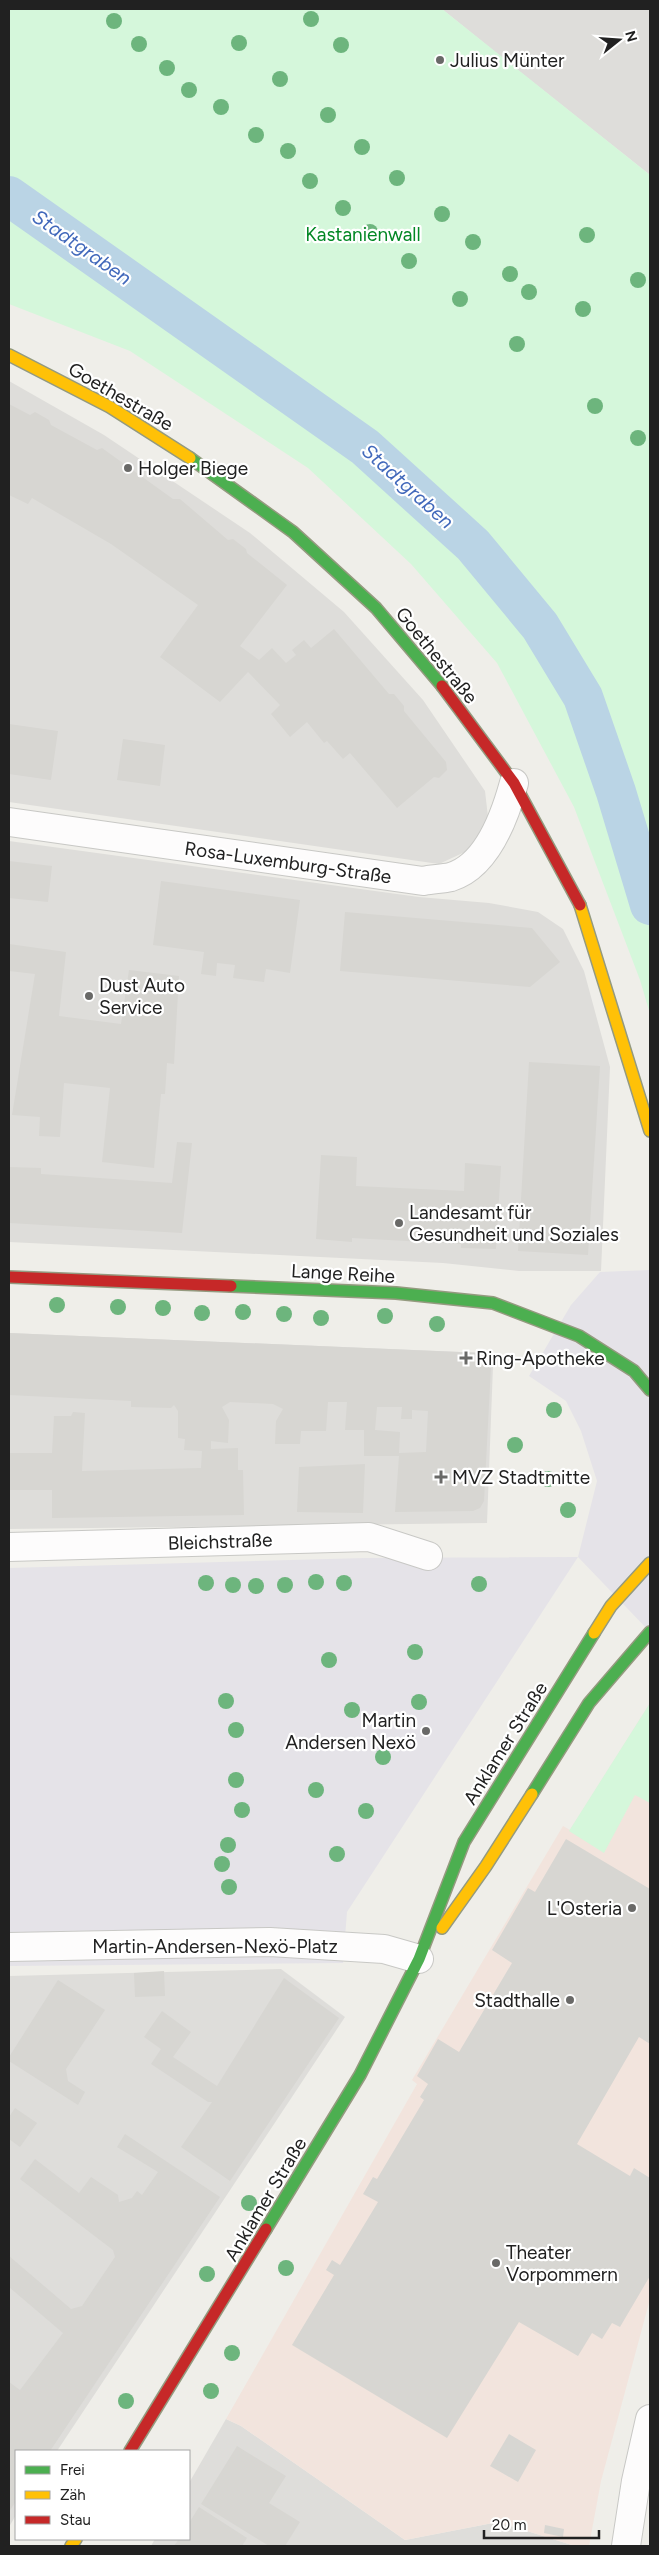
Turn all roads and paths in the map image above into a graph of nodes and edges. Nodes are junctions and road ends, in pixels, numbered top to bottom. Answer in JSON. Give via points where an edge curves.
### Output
{"nodes":[{"id":1,"x":9,"y":355,"type":"edge"},
{"id":2,"x":514,"y":783,"type":"junction"},
{"id":3,"x":9,"y":822,"type":"edge"},
{"id":4,"x":650,"y":1131,"type":"edge"},
{"id":5,"x":9,"y":1277,"type":"edge"},
{"id":6,"x":650,"y":1390,"type":"edge"},
{"id":7,"x":9,"y":1547,"type":"edge"},
{"id":8,"x":428,"y":1556,"type":"dead end"},
{"id":9,"x":650,"y":1563,"type":"edge"},
{"id":10,"x":650,"y":1632,"type":"edge"},
{"id":11,"x":9,"y":1947,"type":"edge"},
{"id":12,"x":419,"y":1959,"type":"junction"},
{"id":13,"x":650,"y":2419,"type":"edge"},
{"id":14,"x":131,"y":2450,"type":"edge"},
{"id":15,"x":626,"y":2546,"type":"edge"}],
"edges":[{"from":1,"to":2,"type":"main road","name":"Goethestraße","via":[[110,406],[186,454],[293,532],[376,608],[425,664]]},
{"from":2,"to":3,"type":"street","name":"Rosa-Luxemburg-Straße","via":[[496,834],[475,861],[452,877],[423,881]]},
{"from":2,"to":4,"type":"main road","name":"Goethestraße","via":[[583,911]]},
{"from":5,"to":6,"type":"main road","name":"Lange Reihe","via":[[396,1292],[493,1303],[579,1336],[634,1371]]},
{"from":7,"to":8,"type":"street","name":"Bleichstraße","via":[[369,1537]]},
{"from":9,"to":12,"type":"main road","name":"Anklamer Straße","via":[[611,1606],[464,1842]]},
{"from":10,"to":12,"type":"main road","name":"Anklamer Straße","via":[[589,1703],[486,1866]]},
{"from":11,"to":12,"type":"street","name":"Martin-Andersen-Nexö-Platz","via":[[270,1942],[384,1949]]},
{"from":12,"to":14,"type":"main road","name":"Anklamer Straße","via":[[360,2075]]},
{"from":13,"to":15,"type":"street"}]}
